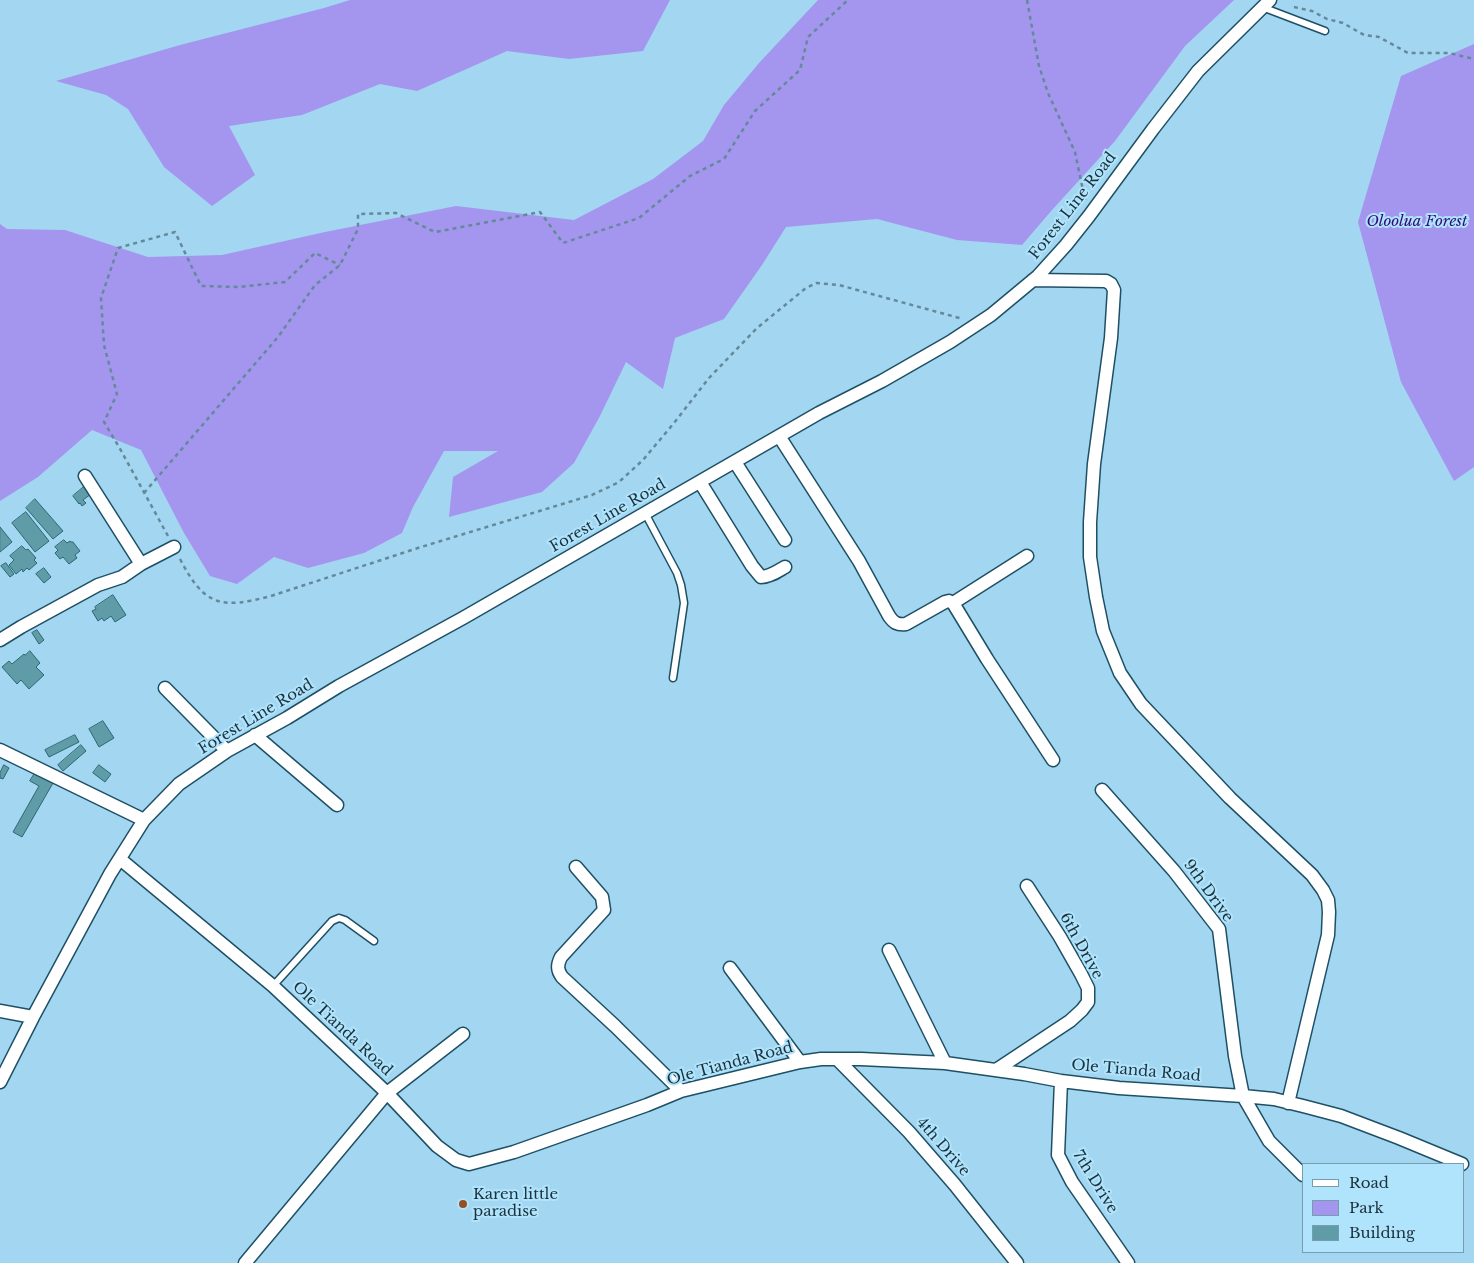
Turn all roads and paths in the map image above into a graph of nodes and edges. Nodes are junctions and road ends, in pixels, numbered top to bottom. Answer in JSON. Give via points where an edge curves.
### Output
{"nodes":[{"id":1,"x":848,"y":0,"type":"edge"},
{"id":2,"x":1027,"y":0,"type":"edge"},
{"id":3,"x":1266,"y":3,"type":"edge"},
{"id":4,"x":1325,"y":31,"type":"dead end"},
{"id":5,"x":1474,"y":59,"type":"edge"},
{"id":6,"x":1089,"y":216,"type":"junction"},
{"id":7,"x":340,"y":265,"type":"junction"},
{"id":8,"x":1033,"y":280,"type":"junction"},
{"id":9,"x":979,"y":323,"type":"junction"},
{"id":10,"x":779,"y":436,"type":"junction"},
{"id":11,"x":735,"y":462,"type":"junction"},
{"id":12,"x":85,"y":476,"type":"dead end"},
{"id":13,"x":700,"y":482,"type":"junction"},
{"id":14,"x":144,"y":493,"type":"junction"},
{"id":15,"x":645,"y":514,"type":"junction"},
{"id":16,"x":785,"y":540,"type":"dead end"},
{"id":17,"x":174,"y":547,"type":"junction"},
{"id":18,"x":1027,"y":556,"type":"dead end"},
{"id":19,"x":141,"y":564,"type":"junction"},
{"id":20,"x":785,"y":567,"type":"dead end"},
{"id":21,"x":953,"y":603,"type":"junction"},
{"id":22,"x":0,"y":640,"type":"edge"},
{"id":23,"x":673,"y":678,"type":"dead end"},
{"id":24,"x":165,"y":688,"type":"dead end"},
{"id":25,"x":255,"y":735,"type":"junction"},
{"id":26,"x":0,"y":750,"type":"edge"},
{"id":27,"x":227,"y":750,"type":"junction"},
{"id":28,"x":1053,"y":760,"type":"dead end"},
{"id":29,"x":1102,"y":790,"type":"dead end"},
{"id":30,"x":337,"y":806,"type":"dead end"},
{"id":31,"x":144,"y":820,"type":"junction"},
{"id":32,"x":120,"y":859,"type":"junction"},
{"id":33,"x":576,"y":867,"type":"dead end"},
{"id":34,"x":1027,"y":886,"type":"dead end"},
{"id":35,"x":374,"y":941,"type":"dead end"},
{"id":36,"x":889,"y":950,"type":"dead end"},
{"id":37,"x":730,"y":968,"type":"dead end"},
{"id":38,"x":273,"y":986,"type":"junction"},
{"id":39,"x":0,"y":1012,"type":"edge"},
{"id":40,"x":33,"y":1017,"type":"junction"},
{"id":41,"x":463,"y":1034,"type":"dead end"},
{"id":42,"x":837,"y":1059,"type":"junction"},
{"id":43,"x":800,"y":1062,"type":"junction"},
{"id":44,"x":945,"y":1063,"type":"junction"},
{"id":45,"x":996,"y":1070,"type":"junction"},
{"id":46,"x":1061,"y":1081,"type":"junction"},
{"id":47,"x":0,"y":1082,"type":"edge"},
{"id":48,"x":681,"y":1091,"type":"junction"},
{"id":49,"x":386,"y":1093,"type":"junction"},
{"id":50,"x":1243,"y":1096,"type":"junction"},
{"id":51,"x":1288,"y":1102,"type":"junction"},
{"id":52,"x":1460,"y":1163,"type":"edge"},
{"id":53,"x":1302,"y":1174,"type":"edge"},
{"id":54,"x":245,"y":1263,"type":"edge"},
{"id":55,"x":1017,"y":1263,"type":"edge"},
{"id":56,"x":1128,"y":1263,"type":"edge"}],
"edges":[{"from":1,"to":7,"type":"path","via":[[808,37],[800,70],[755,111],[724,159],[690,176],[638,218],[563,243],[540,212],[435,232],[396,213],[358,214],[358,229]]},
{"from":2,"to":6,"type":"path","via":[[1039,66],[1075,152]]},
{"from":3,"to":4,"type":"lane"},
{"from":3,"to":5,"type":"path","via":[[1312,11],[1364,35],[1379,37],[1408,53],[1449,53]]},
{"from":3,"to":6,"type":"street","name":"Forest Line Road","via":[[1198,71]]},
{"from":6,"to":8,"type":"street","name":"Forest Line Road"},
{"from":7,"to":14,"type":"path","via":[[315,285],[278,337]]},
{"from":7,"to":14,"type":"path","via":[[315,252],[285,282],[239,287],[201,286],[175,232],[118,248],[101,298],[104,345],[117,394],[104,422]]},
{"from":8,"to":9,"type":"street","name":"Forest Line Road"},
{"from":8,"to":51,"type":"street","via":[[1106,281],[1114,290],[1111,338],[1094,464],[1090,557],[1103,631],[1120,673],[1141,704],[1230,798],[1312,875],[1328,900],[1328,935]]},
{"from":9,"to":10,"type":"street","name":"Forest Line Road"},
{"from":9,"to":17,"type":"path","via":[[839,285],[816,283],[757,328],[709,378],[643,460],[619,482],[592,495],[280,593],[234,604],[209,598],[187,572]]},
{"from":10,"to":11,"type":"street","name":"Forest Line Road"},
{"from":10,"to":21,"type":"street","via":[[859,561],[894,623],[906,624],[945,602]]},
{"from":11,"to":13,"type":"street","name":"Forest Line Road"},
{"from":11,"to":16,"type":"street"},
{"from":12,"to":19,"type":"street"},
{"from":13,"to":15,"type":"street","name":"Forest Line Road"},
{"from":13,"to":20,"type":"street","via":[[761,577]]},
{"from":14,"to":17,"type":"path"},
{"from":15,"to":23,"type":"lane","via":[[681,585],[684,603]]},
{"from":15,"to":25,"type":"street","name":"Forest Line Road"},
{"from":17,"to":19,"type":"street"},
{"from":18,"to":21,"type":"street"},
{"from":19,"to":22,"type":"street"},
{"from":21,"to":28,"type":"street"},
{"from":24,"to":27,"type":"street"},
{"from":25,"to":27,"type":"street","name":"Forest Line Road"},
{"from":25,"to":30,"type":"street"},
{"from":26,"to":31,"type":"street"},
{"from":27,"to":31,"type":"street","name":"Forest Line Road","via":[[179,784]]},
{"from":29,"to":50,"type":"street","name":"9th Drive","via":[[1174,870],[1219,929]]},
{"from":31,"to":32,"type":"street","name":"Forest Line Road"},
{"from":32,"to":38,"type":"street","name":"Ole Tianda Road"},
{"from":32,"to":40,"type":"street","name":"Forest Line Road"},
{"from":33,"to":48,"type":"street","via":[[602,898],[604,910],[561,957],[558,971]]},
{"from":34,"to":45,"type":"street","name":"6th Drive","via":[[1081,974],[1088,988],[1088,1002],[1070,1021]]},
{"from":35,"to":38,"type":"lane","via":[[345,920],[332,921]]},
{"from":36,"to":44,"type":"street"},
{"from":37,"to":43,"type":"street"},
{"from":38,"to":49,"type":"street","name":"Ole Tianda Road"},
{"from":39,"to":40,"type":"street"},
{"from":40,"to":47,"type":"street","name":"Forest Line Road"},
{"from":41,"to":49,"type":"street"},
{"from":42,"to":43,"type":"street","name":"Ole Tianda Road"},
{"from":42,"to":44,"type":"street","name":"Ole Tianda Road"},
{"from":42,"to":55,"type":"street","name":"4th Drive","via":[[916,1140]]},
{"from":43,"to":48,"type":"street","name":"Ole Tianda Road"},
{"from":44,"to":45,"type":"street","name":"Ole Tianda Road"},
{"from":45,"to":46,"type":"street","name":"Ole Tianda Road"},
{"from":46,"to":50,"type":"street","name":"Ole Tianda Road"},
{"from":46,"to":56,"type":"street","name":"7th Drive","via":[[1058,1155],[1072,1182]]},
{"from":48,"to":49,"type":"street","name":"Ole Tianda Road","via":[[514,1152],[469,1164],[456,1160],[437,1146]]},
{"from":49,"to":54,"type":"street"},
{"from":50,"to":51,"type":"street","name":"Ole Tianda Road"},
{"from":50,"to":53,"type":"street","name":"9th Drive","via":[[1269,1141]]},
{"from":51,"to":52,"type":"street","name":"Ole Tianda Road","via":[[1340,1116]]}]}
